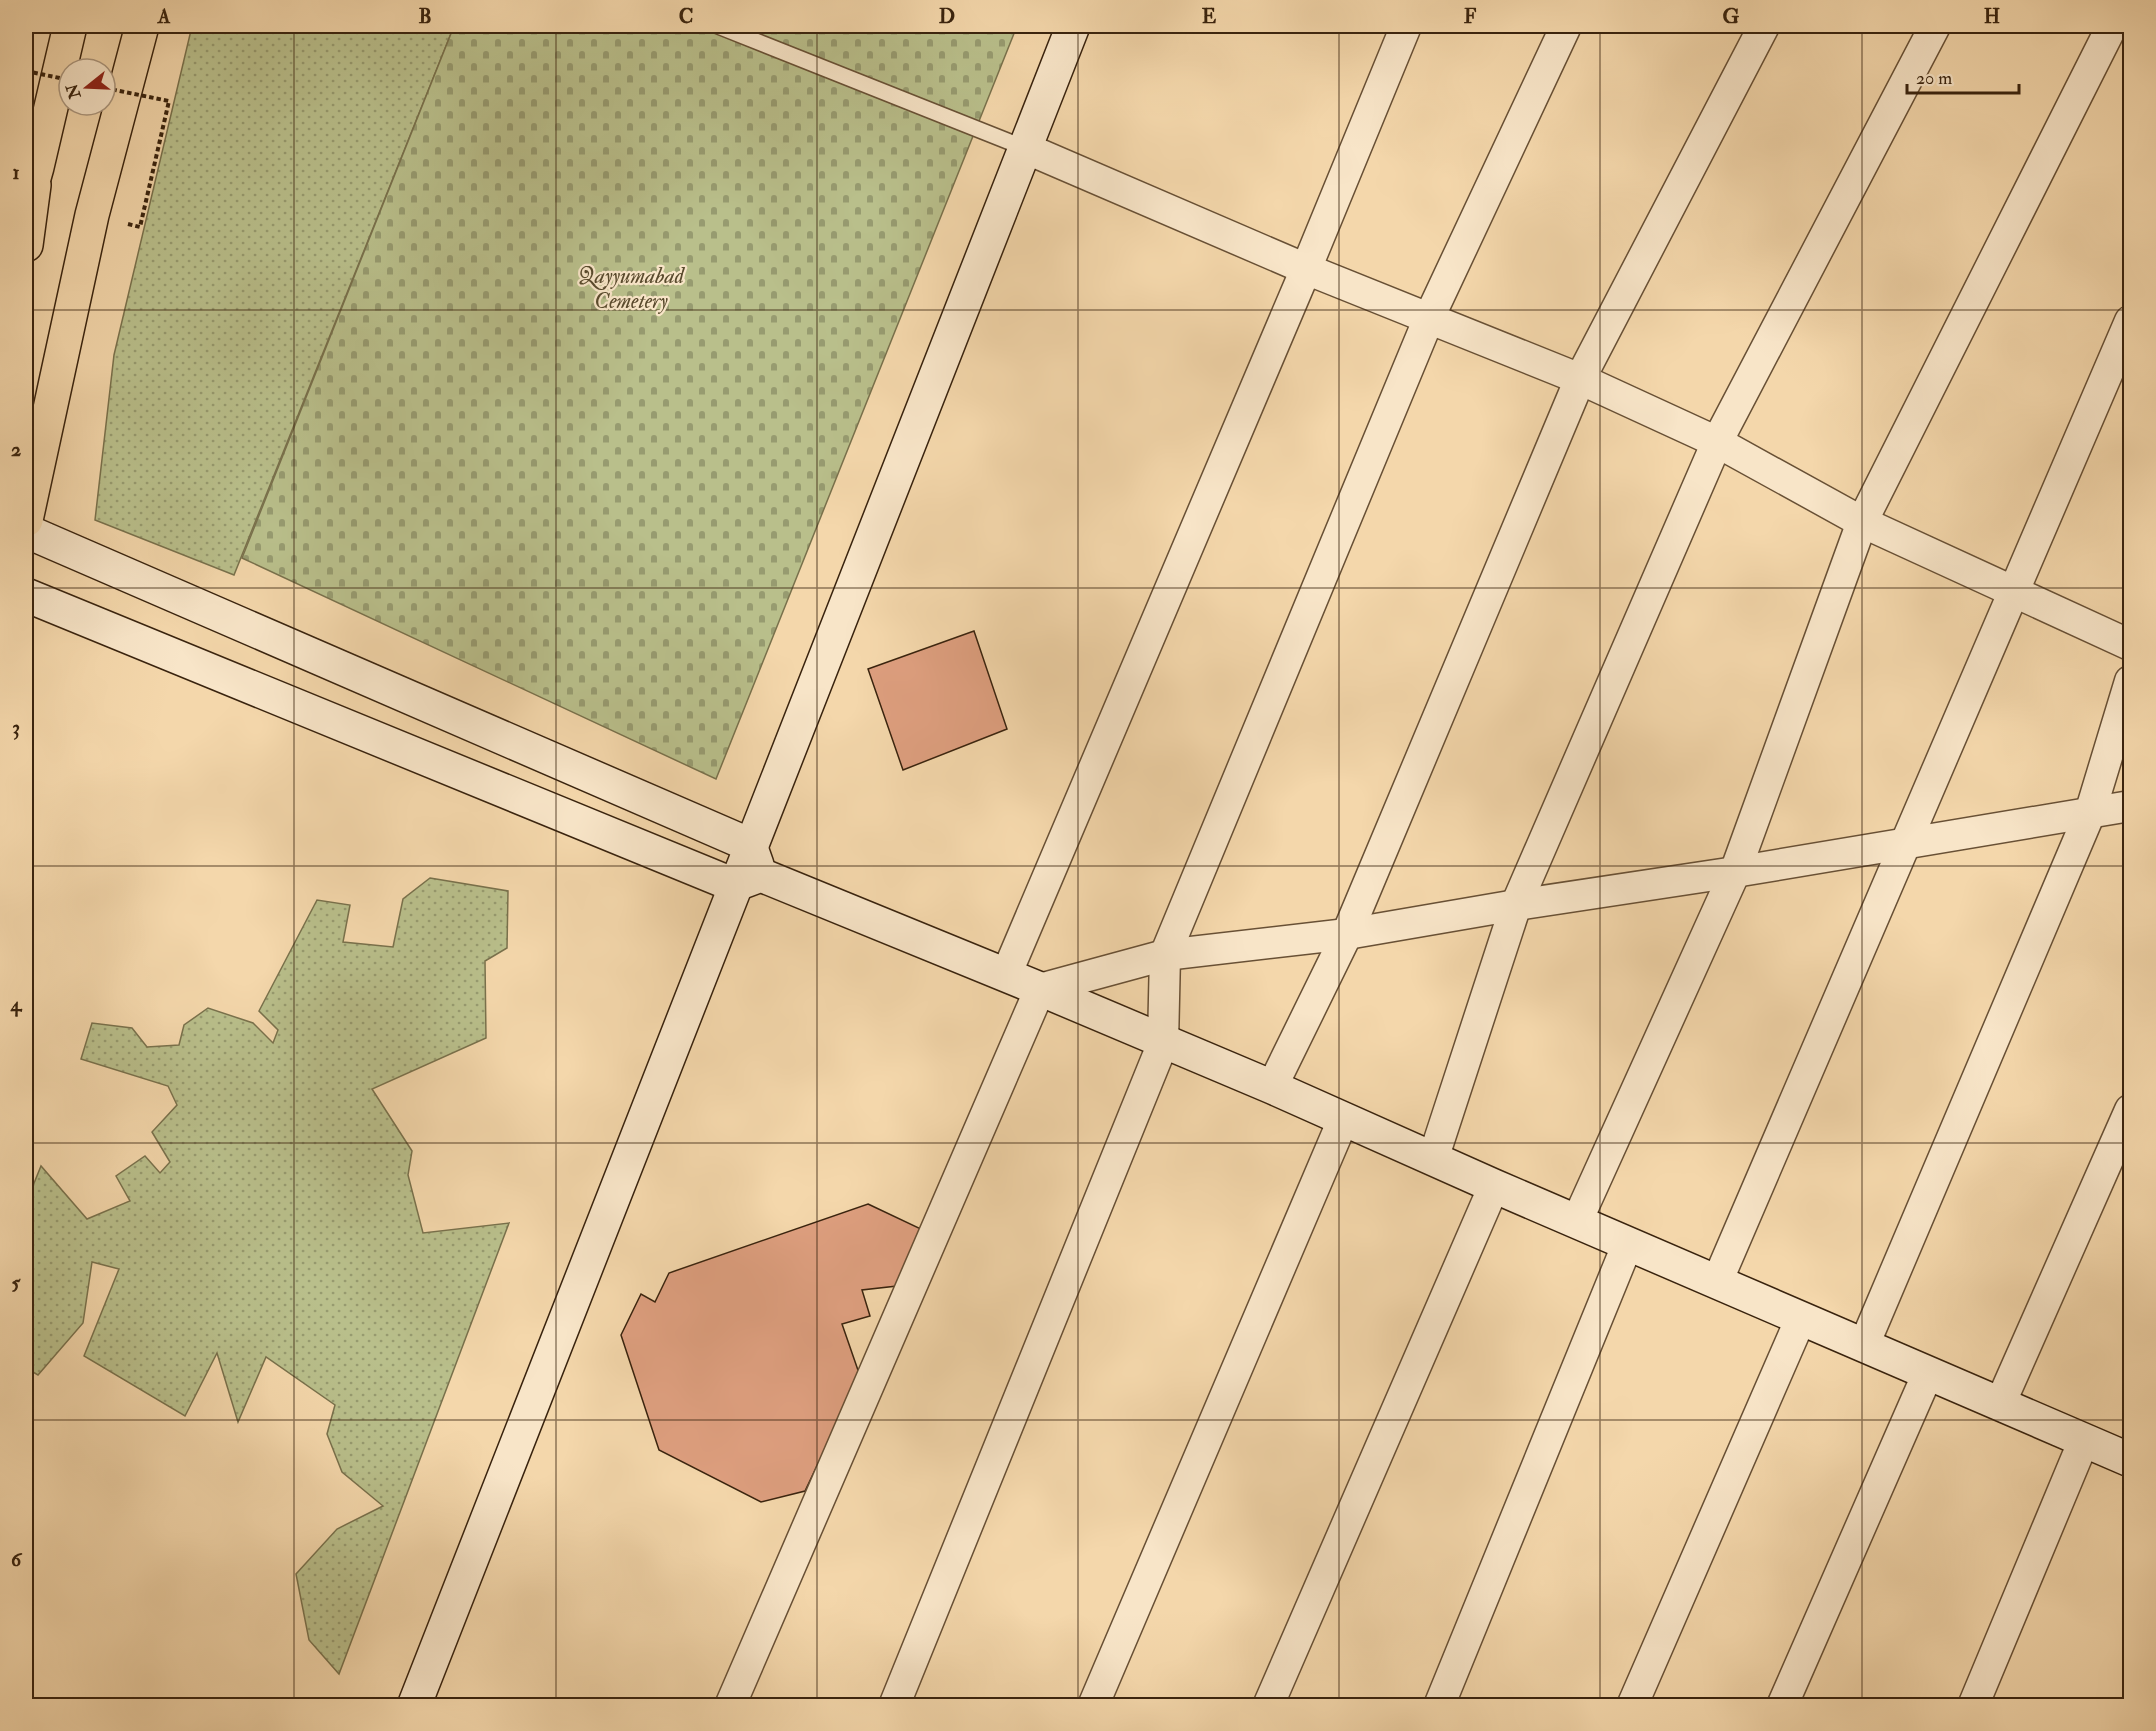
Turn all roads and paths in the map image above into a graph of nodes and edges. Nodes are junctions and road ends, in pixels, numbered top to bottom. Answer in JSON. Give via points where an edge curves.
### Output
{"nodes":[{"id":1,"x":70,"y":26,"type":"edge"},
{"id":2,"x":142,"y":26,"type":"edge"},
{"id":3,"x":718,"y":26,"type":"edge"},
{"id":4,"x":1073,"y":26,"type":"edge"},
{"id":5,"x":1406,"y":26,"type":"edge"},
{"id":6,"x":1566,"y":26,"type":"edge"},
{"id":7,"x":1764,"y":26,"type":"edge"},
{"id":8,"x":1935,"y":26,"type":"edge"},
{"id":9,"x":2112,"y":26,"type":"edge"},
{"id":10,"x":26,"y":71,"type":"edge"},
{"id":11,"x":57,"y":77,"type":"edge"},
{"id":12,"x":117,"y":90,"type":"edge"},
{"id":13,"x":1025,"y":148,"type":"junction"},
{"id":14,"x":37,"y":168,"type":"junction"},
{"id":15,"x":26,"y":206,"type":"edge"},
{"id":16,"x":140,"y":227,"type":"dead end"},
{"id":17,"x":26,"y":245,"type":"edge"},
{"id":18,"x":1306,"y":269,"type":"junction"},
{"id":19,"x":1429,"y":318,"type":"junction"},
{"id":20,"x":2130,"y":321,"type":"edge"},
{"id":21,"x":1580,"y":379,"type":"junction"},
{"id":22,"x":1716,"y":442,"type":"junction"},
{"id":23,"x":26,"y":520,"type":"edge"},
{"id":24,"x":1862,"y":522,"type":"junction"},
{"id":25,"x":26,"y":531,"type":"edge"},
{"id":26,"x":2014,"y":592,"type":"junction"},
{"id":27,"x":26,"y":596,"type":"edge"},
{"id":28,"x":2130,"y":645,"type":"edge"},
{"id":29,"x":2130,"y":681,"type":"edge"},
{"id":30,"x":2130,"y":806,"type":"edge"},
{"id":31,"x":2090,"y":813,"type":"junction"},
{"id":32,"x":1906,"y":844,"type":"junction"},
{"id":33,"x":750,"y":845,"type":"junction"},
{"id":34,"x":1735,"y":872,"type":"junction"},
{"id":35,"x":748,"y":880,"type":"junction"},
{"id":36,"x":1516,"y":905,"type":"junction"},
{"id":37,"x":1347,"y":934,"type":"junction"},
{"id":38,"x":1165,"y":955,"type":"junction"},
{"id":39,"x":1006,"y":975,"type":"junction"},
{"id":40,"x":1040,"y":989,"type":"junction"},
{"id":41,"x":1163,"y":1042,"type":"junction"},
{"id":42,"x":1272,"y":1087,"type":"junction"},
{"id":43,"x":2130,"y":1110,"type":"edge"},
{"id":44,"x":1343,"y":1120,"type":"junction"},
{"id":45,"x":1433,"y":1159,"type":"junction"},
{"id":46,"x":1494,"y":1186,"type":"junction"},
{"id":47,"x":1577,"y":1221,"type":"junction"},
{"id":48,"x":1628,"y":1243,"type":"junction"},
{"id":49,"x":1717,"y":1282,"type":"junction"},
{"id":50,"x":1802,"y":1318,"type":"junction"},
{"id":51,"x":1864,"y":1345,"type":"junction"},
{"id":52,"x":1929,"y":1373,"type":"junction"},
{"id":53,"x":2000,"y":1404,"type":"junction"},
{"id":54,"x":2084,"y":1440,"type":"junction"},
{"id":55,"x":2130,"y":1460,"type":"edge"},
{"id":56,"x":414,"y":1706,"type":"edge"},
{"id":57,"x":730,"y":1706,"type":"edge"},
{"id":58,"x":894,"y":1706,"type":"edge"},
{"id":59,"x":1093,"y":1706,"type":"edge"},
{"id":60,"x":1268,"y":1706,"type":"edge"},
{"id":61,"x":1439,"y":1706,"type":"edge"},
{"id":62,"x":1632,"y":1706,"type":"edge"},
{"id":63,"x":1782,"y":1706,"type":"edge"},
{"id":64,"x":1973,"y":1706,"type":"edge"}],
"edges":[{"from":1,"to":14,"type":"main road"},
{"from":2,"to":23,"type":"main road","via":[[92,215]]},
{"from":3,"to":13,"type":"lane"},
{"from":4,"to":13,"type":"street"},
{"from":5,"to":18,"type":"street"},
{"from":6,"to":19,"type":"street"},
{"from":7,"to":21,"type":"street"},
{"from":8,"to":22,"type":"street"},
{"from":9,"to":24,"type":"street"},
{"from":10,"to":11,"type":"path","bridge":true},
{"from":12,"to":16,"type":"path","bridge":true,"via":[[169,101]]},
{"from":13,"to":18,"type":"street"},
{"from":13,"to":33,"type":"street"},
{"from":14,"to":15,"type":"main road"},
{"from":14,"to":17,"type":"main road"},
{"from":18,"to":19,"type":"street"},
{"from":18,"to":39,"type":"street"},
{"from":19,"to":21,"type":"street"},
{"from":19,"to":38,"type":"street"},
{"from":20,"to":26,"type":"street"},
{"from":21,"to":22,"type":"street"},
{"from":21,"to":37,"type":"street"},
{"from":22,"to":24,"type":"street"},
{"from":22,"to":36,"type":"street"},
{"from":24,"to":26,"type":"street"},
{"from":24,"to":34,"type":"street"},
{"from":25,"to":33,"type":"street"},
{"from":26,"to":28,"type":"street"},
{"from":26,"to":32,"type":"street"},
{"from":27,"to":35,"type":"street"},
{"from":29,"to":31,"type":"street"},
{"from":30,"to":31,"type":"street"},
{"from":31,"to":32,"type":"street"},
{"from":31,"to":51,"type":"street"},
{"from":32,"to":34,"type":"street"},
{"from":32,"to":49,"type":"street"},
{"from":33,"to":35,"type":"street"},
{"from":34,"to":36,"type":"street"},
{"from":34,"to":47,"type":"street"},
{"from":35,"to":39,"type":"street"},
{"from":35,"to":56,"type":"street"},
{"from":36,"to":37,"type":"street"},
{"from":36,"to":45,"type":"street"},
{"from":37,"to":38,"type":"street"},
{"from":37,"to":42,"type":"street"},
{"from":38,"to":40,"type":"street"},
{"from":38,"to":41,"type":"street"},
{"from":39,"to":40,"type":"street"},
{"from":40,"to":41,"type":"street"},
{"from":40,"to":57,"type":"street"},
{"from":41,"to":42,"type":"street"},
{"from":41,"to":58,"type":"street"},
{"from":42,"to":44,"type":"street"},
{"from":43,"to":53,"type":"street"},
{"from":44,"to":45,"type":"street"},
{"from":44,"to":59,"type":"street"},
{"from":45,"to":46,"type":"street"},
{"from":46,"to":47,"type":"street"},
{"from":46,"to":60,"type":"street"},
{"from":47,"to":48,"type":"street"},
{"from":48,"to":49,"type":"street"},
{"from":48,"to":61,"type":"street"},
{"from":49,"to":50,"type":"street"},
{"from":50,"to":51,"type":"street"},
{"from":50,"to":62,"type":"street"},
{"from":51,"to":52,"type":"street"},
{"from":52,"to":53,"type":"street"},
{"from":52,"to":63,"type":"street"},
{"from":53,"to":54,"type":"street"},
{"from":54,"to":55,"type":"street"},
{"from":54,"to":64,"type":"street"}]}
